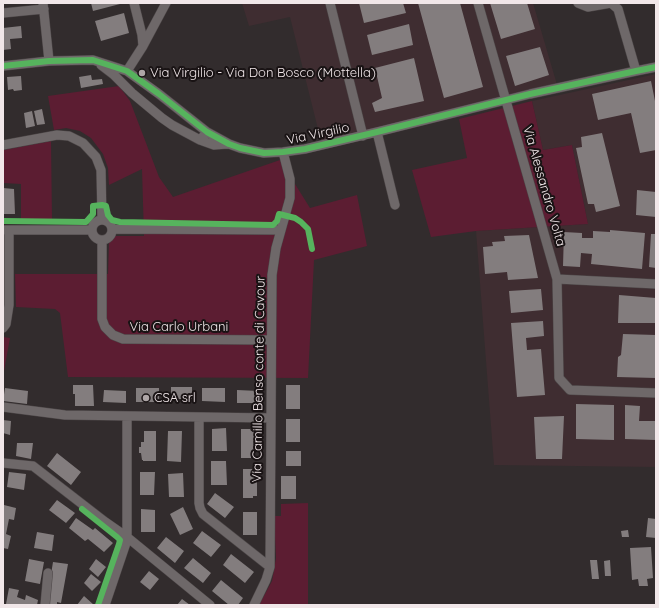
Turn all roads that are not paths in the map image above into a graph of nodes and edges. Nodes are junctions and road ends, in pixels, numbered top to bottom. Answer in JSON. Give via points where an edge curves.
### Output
{"nodes":[{"id":1,"x":134,"y":3,"type":"edge"},
{"id":2,"x":166,"y":3,"type":"edge"},
{"id":3,"x":330,"y":3,"type":"edge"},
{"id":4,"x":478,"y":3,"type":"edge"},
{"id":5,"x":578,"y":3,"type":"edge"},
{"id":6,"x":43,"y":6,"type":"edge"},
{"id":7,"x":3,"y":13,"type":"edge"},
{"id":8,"x":145,"y":36,"type":"junction"},
{"id":9,"x":93,"y":60,"type":"junction"},
{"id":10,"x":50,"y":61,"type":"junction"},
{"id":11,"x":3,"y":66,"type":"edge"},
{"id":12,"x":656,"y":67,"type":"edge"},
{"id":13,"x":127,"y":71,"type":"junction"},
{"id":14,"x":636,"y":71,"type":"junction"},
{"id":15,"x":506,"y":100,"type":"junction"},
{"id":16,"x":207,"y":132,"type":"junction"},
{"id":17,"x":377,"y":132,"type":"junction"},
{"id":18,"x":363,"y":136,"type":"junction"},
{"id":19,"x":200,"y":140,"type":"junction"},
{"id":20,"x":229,"y":144,"type":"junction"},
{"id":21,"x":3,"y":145,"type":"edge"},
{"id":22,"x":283,"y":152,"type":"junction"},
{"id":23,"x":395,"y":205,"type":"dead end"},
{"id":24,"x":102,"y":219,"type":"junction"},
{"id":25,"x":112,"y":229,"type":"junction"},
{"id":26,"x":6,"y":230,"type":"edge"},
{"id":27,"x":91,"y":230,"type":"junction"},
{"id":28,"x":281,"y":230,"type":"junction"},
{"id":29,"x":102,"y":240,"type":"junction"},
{"id":30,"x":557,"y":279,"type":"junction"},
{"id":31,"x":656,"y":284,"type":"edge"},
{"id":32,"x":3,"y":328,"type":"edge"},
{"id":33,"x":272,"y":340,"type":"junction"},
{"id":34,"x":656,"y":393,"type":"edge"},
{"id":35,"x":3,"y":407,"type":"edge"},
{"id":36,"x":127,"y":416,"type":"junction"},
{"id":37,"x":199,"y":417,"type":"junction"},
{"id":38,"x":271,"y":418,"type":"junction"},
{"id":39,"x":3,"y":463,"type":"edge"},
{"id":40,"x":127,"y":522,"type":"junction"},
{"id":41,"x":113,"y":527,"type":"junction"},
{"id":42,"x":127,"y":537,"type":"junction"},
{"id":43,"x":270,"y":567,"type":"junction"},
{"id":44,"x":48,"y":573,"type":"dead end"},
{"id":45,"x":45,"y":605,"type":"edge"},
{"id":46,"x":105,"y":605,"type":"edge"},
{"id":47,"x":210,"y":605,"type":"edge"},
{"id":48,"x":254,"y":605,"type":"edge"}],
"edges":[{"from":1,"to":8,"type":"street"},
{"from":2,"to":8,"type":"street"},
{"from":3,"to":18,"type":"street"},
{"from":4,"to":15,"type":"street","name":"Via Alessandro Volta"},
{"from":5,"to":14,"type":"street","via":[[588,7],[611,3],[618,9]]},
{"from":6,"to":7,"type":"street"},
{"from":6,"to":10,"type":"street"},
{"from":8,"to":13,"type":"street","via":[[143,46]]},
{"from":9,"to":10,"type":"street","name":"Via Virgilio"},
{"from":9,"to":13,"type":"street","name":"Via Virgilio"},
{"from":9,"to":19,"type":"street","via":[[114,74],[162,118]]},
{"from":10,"to":11,"type":"street","name":"Via Virgilio"},
{"from":12,"to":14,"type":"street","name":"Via Virgilio"},
{"from":13,"to":16,"type":"street","name":"Via Virgilio"},
{"from":14,"to":15,"type":"street","name":"Via Virgilio"},
{"from":15,"to":17,"type":"street","name":"Via Virgilio"},
{"from":15,"to":30,"type":"street","name":"Via Alessandro Volta"},
{"from":16,"to":19,"type":"street"},
{"from":16,"to":20,"type":"street","name":"Via Virgilio"},
{"from":17,"to":18,"type":"street","name":"Via Virgilio"},
{"from":17,"to":23,"type":"street"},
{"from":18,"to":22,"type":"street","name":"Via Virgilio"},
{"from":19,"to":20,"type":"street","via":[[214,145]]},
{"from":20,"to":22,"type":"street","name":"Via Virgilio","via":[[264,153]]},
{"from":21,"to":24,"type":"street","via":[[57,134],[69,136],[83,143],[96,157],[101,170]]},
{"from":22,"to":28,"type":"street","name":"Via Camillo Benso conte di Cavour","via":[[290,179],[290,198]]},
{"from":24,"to":25,"type":"street","via":[[111,224]]},
{"from":24,"to":27,"type":"street","via":[[96,221]]},
{"from":25,"to":28,"type":"street"},
{"from":25,"to":29,"type":"street","via":[[112,234]]},
{"from":26,"to":27,"type":"street"},
{"from":26,"to":32,"type":"street","via":[[9,305]]},
{"from":27,"to":29,"type":"street","via":[[93,236]]},
{"from":28,"to":33,"type":"street","name":"Via Camillo Benso conte di Cavour","via":[[272,275]]},
{"from":29,"to":33,"type":"street","name":"Via Carlo Urbani","via":[[102,319],[105,327],[113,335],[122,339]]},
{"from":30,"to":31,"type":"street"},
{"from":30,"to":34,"type":"street","name":"Via Alessandro Volta","via":[[559,378],[570,390]]},
{"from":33,"to":38,"type":"street","name":"Via Camillo Benso conte di Cavour"},
{"from":35,"to":36,"type":"street","via":[[65,415]]},
{"from":36,"to":37,"type":"street"},
{"from":36,"to":40,"type":"street"},
{"from":37,"to":38,"type":"street"},
{"from":37,"to":43,"type":"street","via":[[200,508],[203,514]]},
{"from":38,"to":43,"type":"street","name":"Via Camillo Benso conte di Cavour"},
{"from":39,"to":41,"type":"street","via":[[33,466]]},
{"from":40,"to":41,"type":"street"},
{"from":40,"to":42,"type":"street"},
{"from":41,"to":42,"type":"street"},
{"from":42,"to":46,"type":"street"},
{"from":42,"to":47,"type":"street"},
{"from":43,"to":48,"type":"street","name":"Via Camillo Benso conte di Cavour"},
{"from":44,"to":45,"type":"street"}]}
